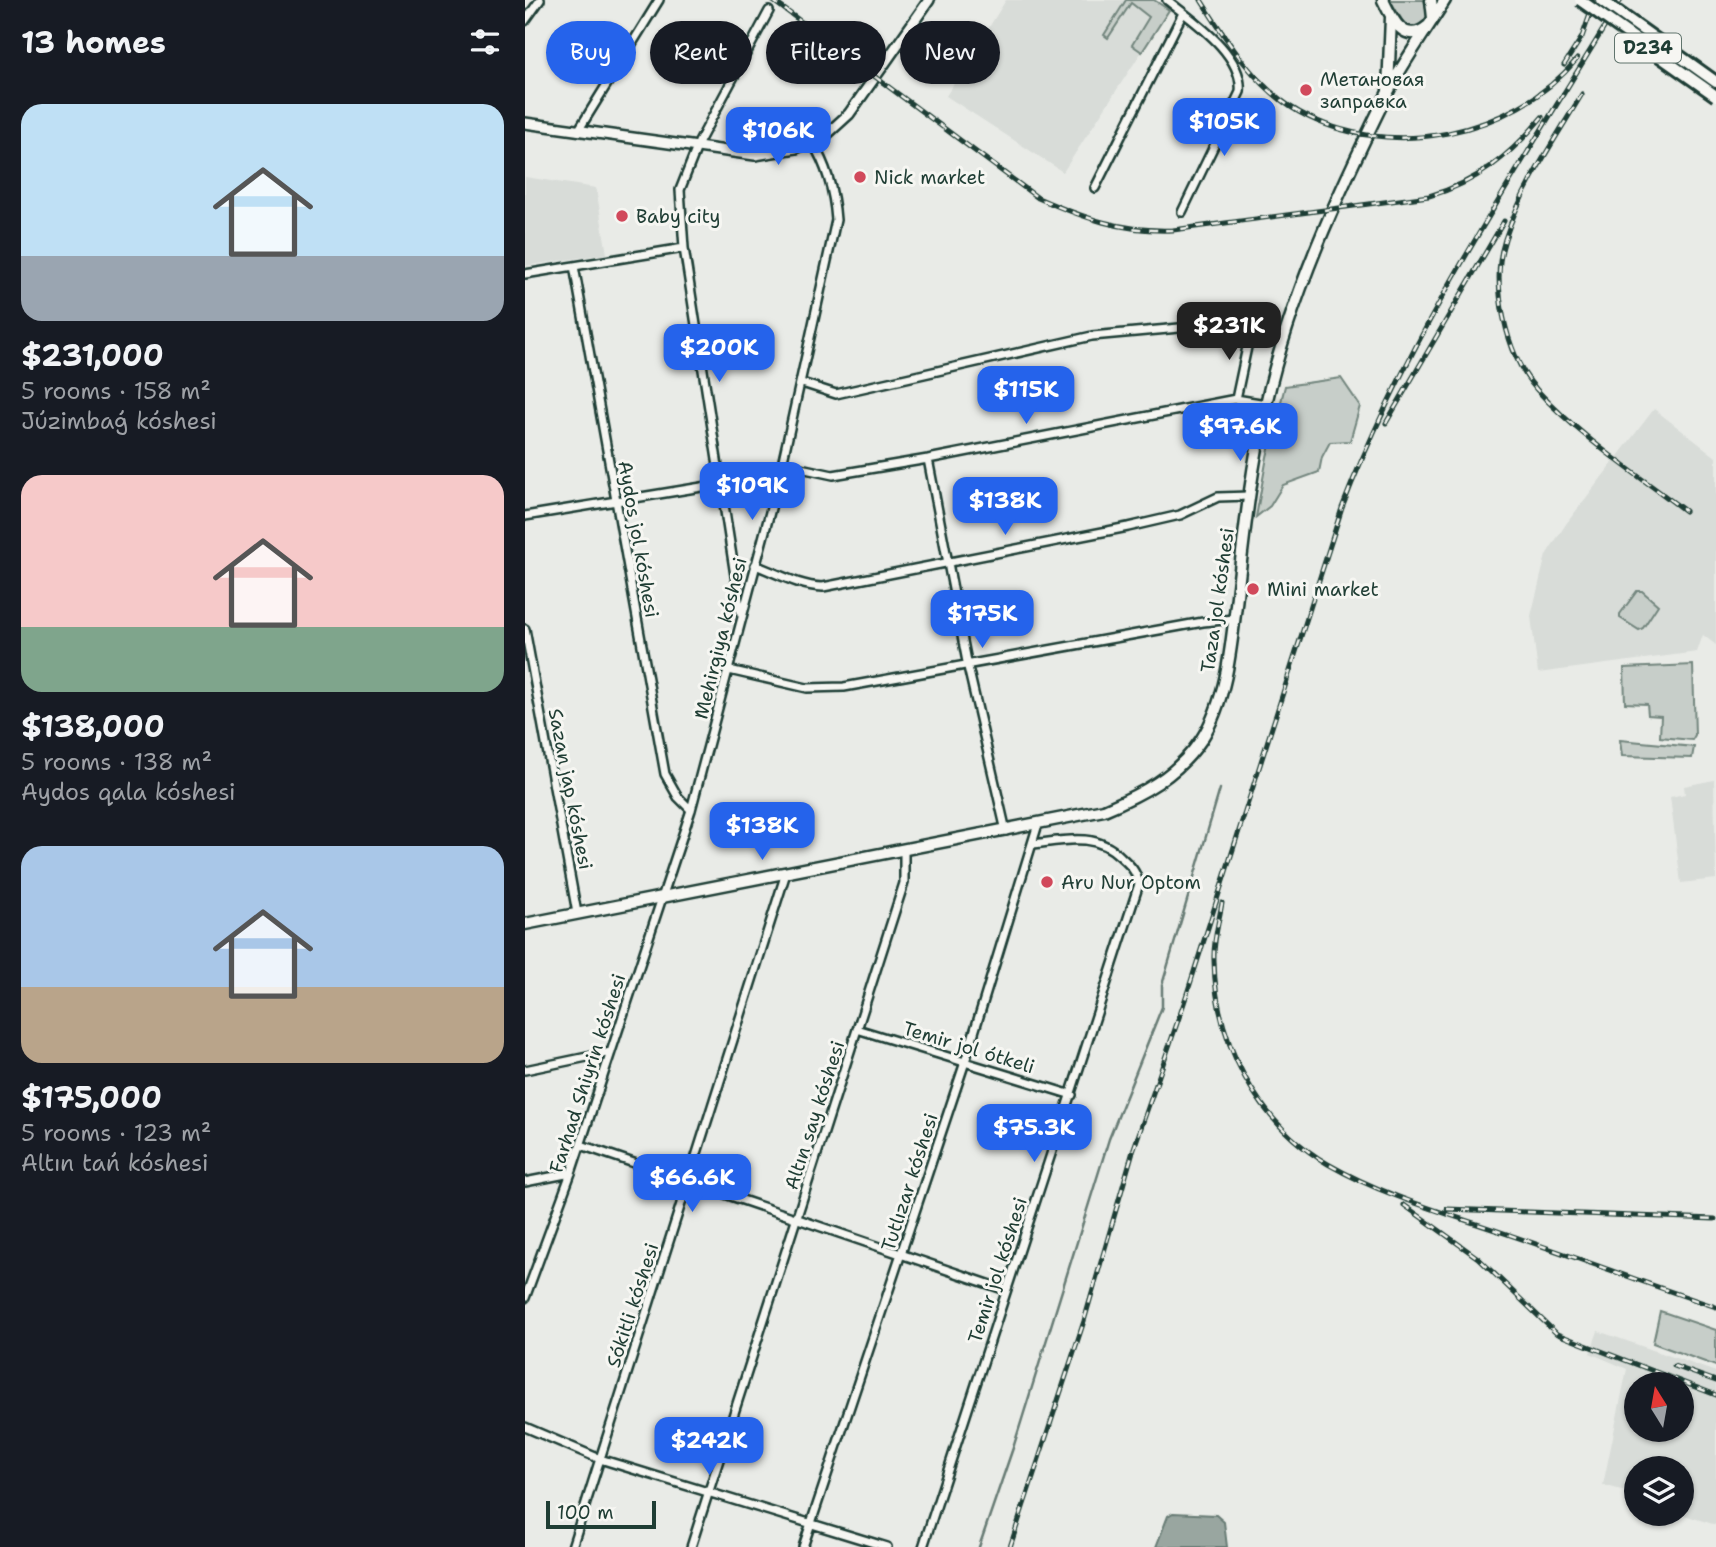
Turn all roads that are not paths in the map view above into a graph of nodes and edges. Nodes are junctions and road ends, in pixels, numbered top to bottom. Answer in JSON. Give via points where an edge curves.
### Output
{"nodes":[{"id":1,"x":540,"y":0,"type":"edge"},
{"id":2,"x":659,"y":0,"type":"edge"},
{"id":3,"x":929,"y":0,"type":"edge"},
{"id":4,"x":1167,"y":0,"type":"edge"},
{"id":5,"x":1383,"y":0,"type":"edge"},
{"id":6,"x":1431,"y":0,"type":"edge"},
{"id":7,"x":1445,"y":0,"type":"edge"},
{"id":8,"x":1580,"y":0,"type":"edge"},
{"id":9,"x":1601,"y":0,"type":"edge"},
{"id":10,"x":769,"y":11,"type":"dead end"},
{"id":11,"x":1183,"y":13,"type":"junction"},
{"id":12,"x":1391,"y":17,"type":"junction"},
{"id":13,"x":525,"y":22,"type":"edge"},
{"id":14,"x":1431,"y":22,"type":"junction"},
{"id":15,"x":1716,"y":82,"type":"edge"},
{"id":16,"x":1388,"y":92,"type":"junction"},
{"id":17,"x":1716,"y":96,"type":"edge"},
{"id":18,"x":525,"y":123,"type":"edge"},
{"id":19,"x":578,"y":131,"type":"junction"},
{"id":20,"x":812,"y":142,"type":"junction"},
{"id":21,"x":696,"y":149,"type":"junction"},
{"id":22,"x":1095,"y":188,"type":"dead end"},
{"id":23,"x":1182,"y":212,"type":"dead end"},
{"id":24,"x":684,"y":248,"type":"junction"},
{"id":25,"x":573,"y":266,"type":"junction"},
{"id":26,"x":525,"y":274,"type":"edge"},
{"id":27,"x":801,"y":383,"type":"junction"},
{"id":28,"x":1235,"y":398,"type":"junction"},
{"id":29,"x":1266,"y":404,"type":"junction"},
{"id":30,"x":928,"y":460,"type":"junction"},
{"id":31,"x":782,"y":464,"type":"junction"},
{"id":32,"x":779,"y":478,"type":"junction"},
{"id":33,"x":720,"y":484,"type":"junction"},
{"id":34,"x":1249,"y":496,"type":"junction"},
{"id":35,"x":616,"y":500,"type":"junction"},
{"id":36,"x":525,"y":516,"type":"edge"},
{"id":37,"x":948,"y":562,"type":"junction"},
{"id":38,"x":755,"y":565,"type":"junction"},
{"id":39,"x":742,"y":618,"type":"junction"},
{"id":40,"x":1234,"y":619,"type":"junction"},
{"id":41,"x":525,"y":629,"type":"edge"},
{"id":42,"x":968,"y":667,"type":"junction"},
{"id":43,"x":729,"y":670,"type":"junction"},
{"id":44,"x":691,"y":810,"type":"junction"},
{"id":45,"x":1038,"y":824,"type":"junction"},
{"id":46,"x":1006,"y":831,"type":"junction"},
{"id":47,"x":1033,"y":844,"type":"junction"},
{"id":48,"x":904,"y":850,"type":"junction"},
{"id":49,"x":786,"y":873,"type":"junction"},
{"id":50,"x":662,"y":897,"type":"junction"},
{"id":51,"x":577,"y":913,"type":"junction"},
{"id":52,"x":525,"y":924,"type":"edge"},
{"id":53,"x":857,"y":1030,"type":"junction"},
{"id":54,"x":611,"y":1052,"type":"junction"},
{"id":55,"x":965,"y":1062,"type":"junction"},
{"id":56,"x":525,"y":1070,"type":"edge"},
{"id":57,"x":1072,"y":1095,"type":"junction"},
{"id":58,"x":581,"y":1145,"type":"junction"},
{"id":59,"x":571,"y":1173,"type":"junction"},
{"id":60,"x":688,"y":1181,"type":"junction"},
{"id":61,"x":525,"y":1182,"type":"edge"},
{"id":62,"x":797,"y":1219,"type":"junction"},
{"id":63,"x":903,"y":1252,"type":"junction"},
{"id":64,"x":527,"y":1284,"type":"edge"},
{"id":65,"x":1006,"y":1290,"type":"junction"},
{"id":66,"x":525,"y":1298,"type":"edge"},
{"id":67,"x":525,"y":1427,"type":"edge"},
{"id":68,"x":600,"y":1459,"type":"junction"},
{"id":69,"x":708,"y":1492,"type":"junction"},
{"id":70,"x":811,"y":1522,"type":"junction"},
{"id":71,"x":572,"y":1547,"type":"edge"},
{"id":72,"x":691,"y":1547,"type":"edge"},
{"id":73,"x":803,"y":1547,"type":"edge"},
{"id":74,"x":887,"y":1547,"type":"edge"},
{"id":75,"x":923,"y":1547,"type":"edge"}],
"edges":[{"from":1,"to":13,"type":"street"},
{"from":2,"to":19,"type":"street"},
{"from":3,"to":20,"type":"street","via":[[849,114]]},
{"from":4,"to":11,"type":"street"},
{"from":5,"to":12,"type":"main road"},
{"from":6,"to":14,"type":"main road"},
{"from":7,"to":14,"type":"main road","name":"Taza jol kóshesi"},
{"from":8,"to":17,"type":"main road","number":"D234","bridge":true},
{"from":9,"to":15,"type":"main road","number":"D234","bridge":true},
{"from":10,"to":21,"type":"street"},
{"from":11,"to":22,"type":"street"},
{"from":11,"to":23,"type":"street","via":[[1221,44],[1241,82]]},
{"from":12,"to":14,"type":"main road","via":[[1405,32],[1415,34]]},
{"from":12,"to":16,"type":"main road"},
{"from":14,"to":16,"type":"main road","name":"Taza jol kóshesi"},
{"from":16,"to":29,"type":"main road","name":"Taza jol kóshesi","via":[[1290,316]]},
{"from":18,"to":19,"type":"street"},
{"from":19,"to":21,"type":"street"},
{"from":20,"to":21,"type":"street","via":[[755,155]]},
{"from":20,"to":27,"type":"street","name":"Mehirgiya kóshesi","via":[[835,197],[836,220]]},
{"from":21,"to":24,"type":"street","via":[[680,190]]},
{"from":24,"to":25,"type":"street"},
{"from":24,"to":33,"type":"street"},
{"from":25,"to":26,"type":"street"},
{"from":25,"to":35,"type":"street","name":"Aydos jol kóshesi"},
{"from":27,"to":28,"type":"street","via":[[836,394],[1092,336],[1236,319],[1250,333]]},
{"from":27,"to":31,"type":"street","name":"Mehirgiya kóshesi"},
{"from":28,"to":29,"type":"street"},
{"from":28,"to":30,"type":"street"},
{"from":29,"to":34,"type":"main road","name":"Taza jol kóshesi"},
{"from":30,"to":31,"type":"street","via":[[833,475]]},
{"from":30,"to":37,"type":"street"},
{"from":31,"to":32,"type":"street","name":"Mehirgiya kóshesi"},
{"from":32,"to":33,"type":"street"},
{"from":32,"to":38,"type":"street","name":"Mehirgiya kóshesi"},
{"from":33,"to":35,"type":"street"},
{"from":33,"to":39,"type":"street"},
{"from":34,"to":37,"type":"street","via":[[1218,497],[1180,515]]},
{"from":34,"to":40,"type":"main road","name":"Taza jol kóshesi"},
{"from":35,"to":36,"type":"street"},
{"from":35,"to":44,"type":"street","name":"Aydos jol kóshesi","via":[[666,774]]},
{"from":37,"to":38,"type":"street","via":[[823,587],[802,587]]},
{"from":37,"to":42,"type":"street"},
{"from":38,"to":39,"type":"street","name":"Mehirgiya kóshesi"},
{"from":39,"to":43,"type":"street","name":"Mehirgiya kóshesi"},
{"from":40,"to":42,"type":"street"},
{"from":40,"to":45,"type":"main road","name":"Taza jol kóshesi","via":[[1226,673],[1214,710],[1201,739],[1175,770],[1144,793],[1104,810]]},
{"from":41,"to":51,"type":"street","name":"Sazan jap kóshesi"},
{"from":42,"to":43,"type":"street","via":[[844,687],[807,688]]},
{"from":42,"to":46,"type":"street"},
{"from":43,"to":44,"type":"street","name":"Mehirgiya kóshesi"},
{"from":44,"to":50,"type":"street","name":"Mehirgiya kóshesi"},
{"from":45,"to":46,"type":"main road","name":"Taza jol kóshesi"},
{"from":45,"to":47,"type":"street","name":"Tutlızar kóshesi"},
{"from":46,"to":48,"type":"main road","name":"Taza jol kóshesi"},
{"from":47,"to":55,"type":"street","name":"Tutlızar kóshesi"},
{"from":47,"to":57,"type":"street","name":"Temir jol kóshesi","via":[[1070,838],[1108,844],[1136,872],[1139,884]]},
{"from":48,"to":49,"type":"main road","name":"Taza jol kóshesi"},
{"from":48,"to":53,"type":"street","name":"Altın say kóshesi","via":[[904,883]]},
{"from":49,"to":50,"type":"main road","name":"Taza jol kóshesi"},
{"from":49,"to":60,"type":"street","name":"Sókitli kóshesi"},
{"from":50,"to":51,"type":"main road","name":"Taza jol kóshesi"},
{"from":50,"to":54,"type":"street","name":"Farhad Shiyrin kóshesi"},
{"from":51,"to":52,"type":"main road","name":"Taza jol kóshesi"},
{"from":53,"to":55,"type":"street","name":"Temir jol ótkeli"},
{"from":53,"to":62,"type":"street","name":"Altın say kóshesi"},
{"from":54,"to":56,"type":"street"},
{"from":54,"to":58,"type":"street","name":"Farhad Shiyrin kóshesi"},
{"from":55,"to":57,"type":"street","name":"Temir jol ótkeli"},
{"from":55,"to":63,"type":"street","name":"Tutlızar kóshesi"},
{"from":57,"to":65,"type":"street","name":"Temir jol kóshesi"},
{"from":58,"to":59,"type":"street","name":"Farhad Shiyrin kóshesi"},
{"from":58,"to":60,"type":"street"},
{"from":59,"to":61,"type":"street"},
{"from":59,"to":64,"type":"street","name":"Farhad Shiyrin kóshesi"},
{"from":60,"to":62,"type":"street"},
{"from":60,"to":68,"type":"street","name":"Sókitli kóshesi"},
{"from":62,"to":63,"type":"street"},
{"from":62,"to":69,"type":"street","name":"Altın say kóshesi"},
{"from":63,"to":65,"type":"street"},
{"from":63,"to":70,"type":"street","name":"Tutlızar kóshesi"},
{"from":64,"to":66,"type":"street","name":"Farhad Shiyrin kóshesi"},
{"from":65,"to":75,"type":"street","name":"Temir jol kóshesi"},
{"from":67,"to":68,"type":"street"},
{"from":68,"to":69,"type":"street"},
{"from":68,"to":71,"type":"street","name":"Sókitli kóshesi"},
{"from":69,"to":70,"type":"street"},
{"from":69,"to":72,"type":"street","name":"Altın say kóshesi"},
{"from":70,"to":73,"type":"street","name":"Tutlızar kóshesi"},
{"from":70,"to":74,"type":"street"}]}
